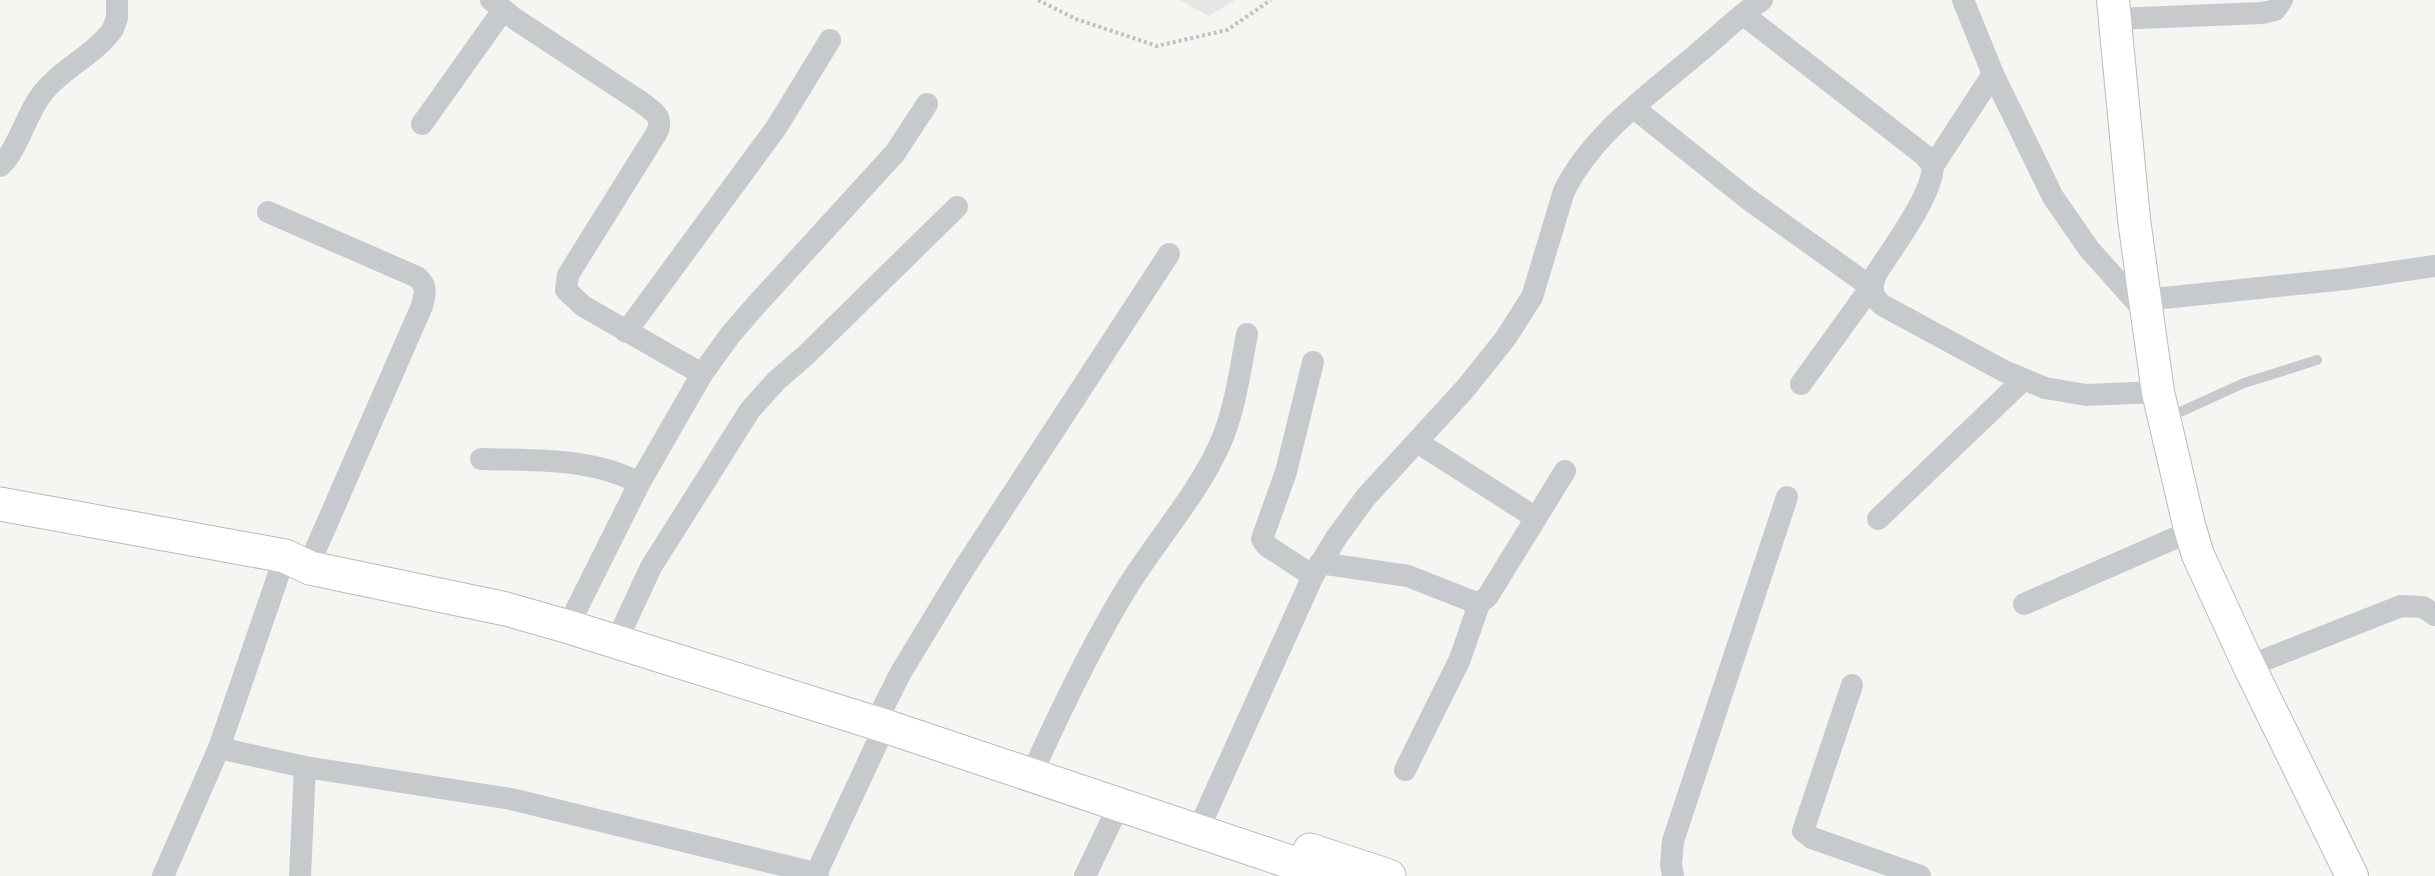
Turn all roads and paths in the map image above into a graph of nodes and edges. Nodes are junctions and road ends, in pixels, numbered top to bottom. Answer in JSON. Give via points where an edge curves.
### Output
{"nodes":[{"id":1,"x":117,"y":0,"type":"edge"},
{"id":2,"x":1038,"y":0,"type":"edge"},
{"id":3,"x":1271,"y":0,"type":"edge"},
{"id":4,"x":1762,"y":0,"type":"edge"},
{"id":5,"x":1963,"y":0,"type":"edge"},
{"id":6,"x":2282,"y":0,"type":"edge"},
{"id":7,"x":497,"y":5,"type":"edge"},
{"id":8,"x":2114,"y":10,"type":"edge"},
{"id":9,"x":1744,"y":15,"type":"junction"},
{"id":10,"x":830,"y":40,"type":"dead end"},
{"id":11,"x":1993,"y":74,"type":"junction"},
{"id":12,"x":927,"y":104,"type":"dead end"},
{"id":13,"x":1634,"y":108,"type":"junction"},
{"id":14,"x":422,"y":124,"type":"dead end"},
{"id":15,"x":0,"y":166,"type":"edge"},
{"id":16,"x":1934,"y":166,"type":"junction"},
{"id":17,"x":957,"y":207,"type":"dead end"},
{"id":18,"x":268,"y":212,"type":"dead end"},
{"id":19,"x":1170,"y":254,"type":"dead end"},
{"id":20,"x":2435,"y":266,"type":"edge"},
{"id":21,"x":1871,"y":287,"type":"junction"},
{"id":22,"x":2146,"y":307,"type":"junction"},
{"id":23,"x":626,"y":332,"type":"junction"},
{"id":24,"x":1247,"y":334,"type":"dead end"},
{"id":25,"x":2317,"y":360,"type":"dead end"},
{"id":26,"x":1313,"y":362,"type":"dead end"},
{"id":27,"x":702,"y":374,"type":"junction"},
{"id":28,"x":2023,"y":380,"type":"junction"},
{"id":29,"x":1801,"y":384,"type":"dead end"},
{"id":30,"x":2161,"y":406,"type":"junction"},
{"id":31,"x":1417,"y":442,"type":"junction"},
{"id":32,"x":481,"y":459,"type":"dead end"},
{"id":33,"x":1564,"y":471,"type":"dead end"},
{"id":34,"x":640,"y":482,"type":"junction"},
{"id":35,"x":1787,"y":497,"type":"dead end"},
{"id":36,"x":0,"y":504,"type":"edge"},
{"id":37,"x":1536,"y":518,"type":"junction"},
{"id":38,"x":1878,"y":519,"type":"dead end"},
{"id":39,"x":2191,"y":531,"type":"junction"},
{"id":40,"x":299,"y":554,"type":"junction"},
{"id":41,"x":1317,"y":569,"type":"junction"},
{"id":42,"x":1479,"y":604,"type":"junction"},
{"id":43,"x":2024,"y":604,"type":"dead end"},
{"id":44,"x":576,"y":610,"type":"junction"},
{"id":45,"x":2435,"y":615,"type":"edge"},
{"id":46,"x":624,"y":625,"type":"junction"},
{"id":47,"x":2249,"y":666,"type":"junction"},
{"id":48,"x":1852,"y":685,"type":"dead end"},
{"id":49,"x":884,"y":717,"type":"junction"},
{"id":50,"x":219,"y":748,"type":"junction"},
{"id":51,"x":1038,"y":760,"type":"junction"},
{"id":52,"x":305,"y":767,"type":"junction"},
{"id":53,"x":1405,"y":770,"type":"dead end"},
{"id":54,"x":1119,"y":805,"type":"junction"},
{"id":55,"x":1205,"y":815,"type":"junction"},
{"id":56,"x":817,"y":875,"type":"edge"},
{"id":57,"x":163,"y":876,"type":"edge"},
{"id":58,"x":300,"y":876,"type":"edge"},
{"id":59,"x":1085,"y":876,"type":"edge"},
{"id":60,"x":1332,"y":876,"type":"edge"},
{"id":61,"x":1389,"y":876,"type":"edge"},
{"id":62,"x":1673,"y":876,"type":"edge"},
{"id":63,"x":1920,"y":876,"type":"edge"},
{"id":64,"x":2352,"y":876,"type":"edge"}],
"edges":[{"from":1,"to":15,"type":"street","via":[[113,29],[46,89]]},
{"from":2,"to":3,"type":"path","via":[[1076,19],[1157,46],[1227,30]]},
{"from":4,"to":9,"type":"street"},
{"from":5,"to":11,"type":"street"},
{"from":6,"to":8,"type":"street","via":[[2275,10],[2262,13]]},
{"from":7,"to":14,"type":"street"},
{"from":7,"to":23,"type":"street","via":[[659,116],[661,123],[656,134],[566,283],[566,290],[583,306]]},
{"from":8,"to":22,"type":"street"},
{"from":9,"to":13,"type":"street"},
{"from":9,"to":16,"type":"street"},
{"from":10,"to":23,"type":"street","via":[[776,128]]},
{"from":11,"to":16,"type":"street"},
{"from":11,"to":22,"type":"street","via":[[2053,197],[2089,249]]},
{"from":12,"to":27,"type":"street","via":[[894,153],[750,312]]},
{"from":13,"to":21,"type":"street","via":[[1748,199]]},
{"from":13,"to":31,"type":"street","via":[[1591,148],[1572,175],[1532,297],[1518,322]]},
{"from":16,"to":21,"type":"street","via":[[1925,195]]},
{"from":17,"to":46,"type":"street","via":[[750,410],[651,567]]},
{"from":18,"to":40,"type":"street","via":[[417,277],[426,290],[422,306]]},
{"from":19,"to":49,"type":"street","via":[[963,570],[901,672]]},
{"from":20,"to":22,"type":"street"},
{"from":21,"to":28,"type":"street","via":[[1874,298],[1882,305]]},
{"from":21,"to":29,"type":"street"},
{"from":22,"to":30,"type":"street"},
{"from":23,"to":27,"type":"street"},
{"from":24,"to":51,"type":"street","via":[[1232,413],[1220,444],[1205,473],[1128,586],[1091,651]]},
{"from":25,"to":30,"type":"lane"},
{"from":26,"to":41,"type":"street","via":[[1286,472],[1262,539],[1267,546]]},
{"from":27,"to":34,"type":"street"},
{"from":28,"to":30,"type":"street","via":[[2045,388]]},
{"from":28,"to":38,"type":"street"},
{"from":30,"to":39,"type":"street"},
{"from":31,"to":37,"type":"street"},
{"from":31,"to":41,"type":"street","via":[[1351,515]]},
{"from":32,"to":34,"type":"street","via":[[583,465]]},
{"from":33,"to":37,"type":"street"},
{"from":34,"to":44,"type":"street"},
{"from":35,"to":62,"type":"street","via":[[1673,841]]},
{"from":36,"to":40,"type":"main road"},
{"from":37,"to":42,"type":"street","via":[[1488,596]]},
{"from":39,"to":43,"type":"street"},
{"from":39,"to":47,"type":"street","via":[[2198,555]]},
{"from":40,"to":44,"type":"main road","via":[[461,580]]},
{"from":40,"to":49,"type":"main road","via":[[310,568],[506,609]]},
{"from":40,"to":50,"type":"street"},
{"from":41,"to":42,"type":"street","via":[[1408,576]]},
{"from":41,"to":55,"type":"street"},
{"from":42,"to":53,"type":"street","via":[[1460,659]]},
{"from":44,"to":46,"type":"main road"},
{"from":45,"to":47,"type":"street","via":[[2423,607],[2401,606]]},
{"from":46,"to":49,"type":"main road"},
{"from":47,"to":64,"type":"street"},
{"from":48,"to":63,"type":"street","via":[[1803,831],[1812,838]]},
{"from":49,"to":51,"type":"main road"},
{"from":49,"to":54,"type":"main road"},
{"from":49,"to":56,"type":"street"},
{"from":50,"to":52,"type":"street"},
{"from":50,"to":57,"type":"street"},
{"from":51,"to":55,"type":"main road"},
{"from":52,"to":56,"type":"street","via":[[511,799]]},
{"from":52,"to":58,"type":"street"},
{"from":54,"to":59,"type":"street"},
{"from":54,"to":60,"type":"main road"},
{"from":55,"to":61,"type":"main road"}]}
